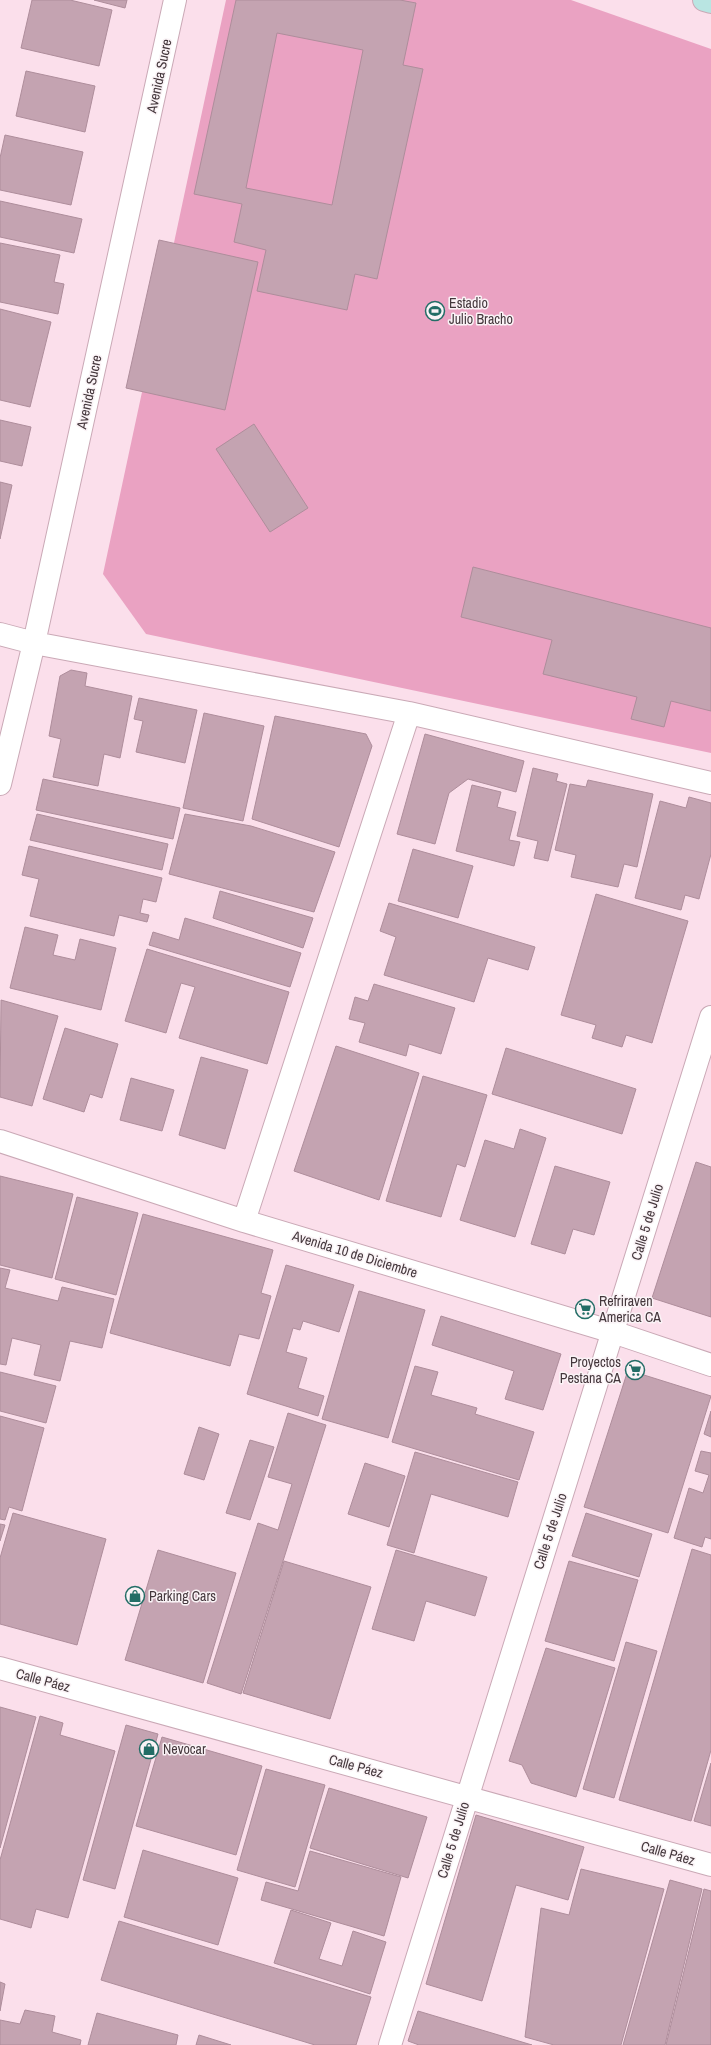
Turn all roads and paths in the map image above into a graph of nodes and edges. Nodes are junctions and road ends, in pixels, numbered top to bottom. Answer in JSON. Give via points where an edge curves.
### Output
{"nodes":[{"id":1,"x":175,"y":0,"type":"edge"},
{"id":2,"x":704,"y":0,"type":"edge"},
{"id":3,"x":711,"y":2,"type":"edge"},
{"id":4,"x":0,"y":634,"type":"edge"},
{"id":5,"x":34,"y":643,"type":"junction"},
{"id":6,"x":409,"y":713,"type":"junction"},
{"id":7,"x":711,"y":783,"type":"edge"},
{"id":8,"x":0,"y":784,"type":"edge"},
{"id":9,"x":711,"y":1017,"type":"edge"},
{"id":10,"x":0,"y":1140,"type":"edge"},
{"id":11,"x":244,"y":1221,"type":"junction"},
{"id":12,"x":613,"y":1332,"type":"junction"},
{"id":13,"x":711,"y":1365,"type":"edge"},
{"id":14,"x":0,"y":1668,"type":"edge"},
{"id":15,"x":466,"y":1797,"type":"junction"},
{"id":16,"x":711,"y":1865,"type":"edge"},
{"id":17,"x":390,"y":2045,"type":"edge"}],
"edges":[{"from":1,"to":5,"type":"street","name":"Avenida Sucre"},
{"from":2,"to":3,"type":"street"},
{"from":4,"to":5,"type":"street"},
{"from":5,"to":6,"type":"street"},
{"from":5,"to":8,"type":"street","name":"Avenida Sucre"},
{"from":6,"to":7,"type":"street"},
{"from":6,"to":11,"type":"street"},
{"from":9,"to":12,"type":"street","name":"Calle 5 de Julio"},
{"from":10,"to":11,"type":"street","name":"Avenida 10 de Diciembre"},
{"from":11,"to":12,"type":"street","name":"Avenida 10 de Diciembre"},
{"from":12,"to":13,"type":"street","name":"Avenida 10 de Diciembre"},
{"from":12,"to":15,"type":"street","name":"Calle 5 de Julio"},
{"from":14,"to":15,"type":"street","name":"Calle Páez"},
{"from":15,"to":16,"type":"street","name":"Calle Páez"},
{"from":15,"to":17,"type":"street","name":"Calle 5 de Julio"}]}
